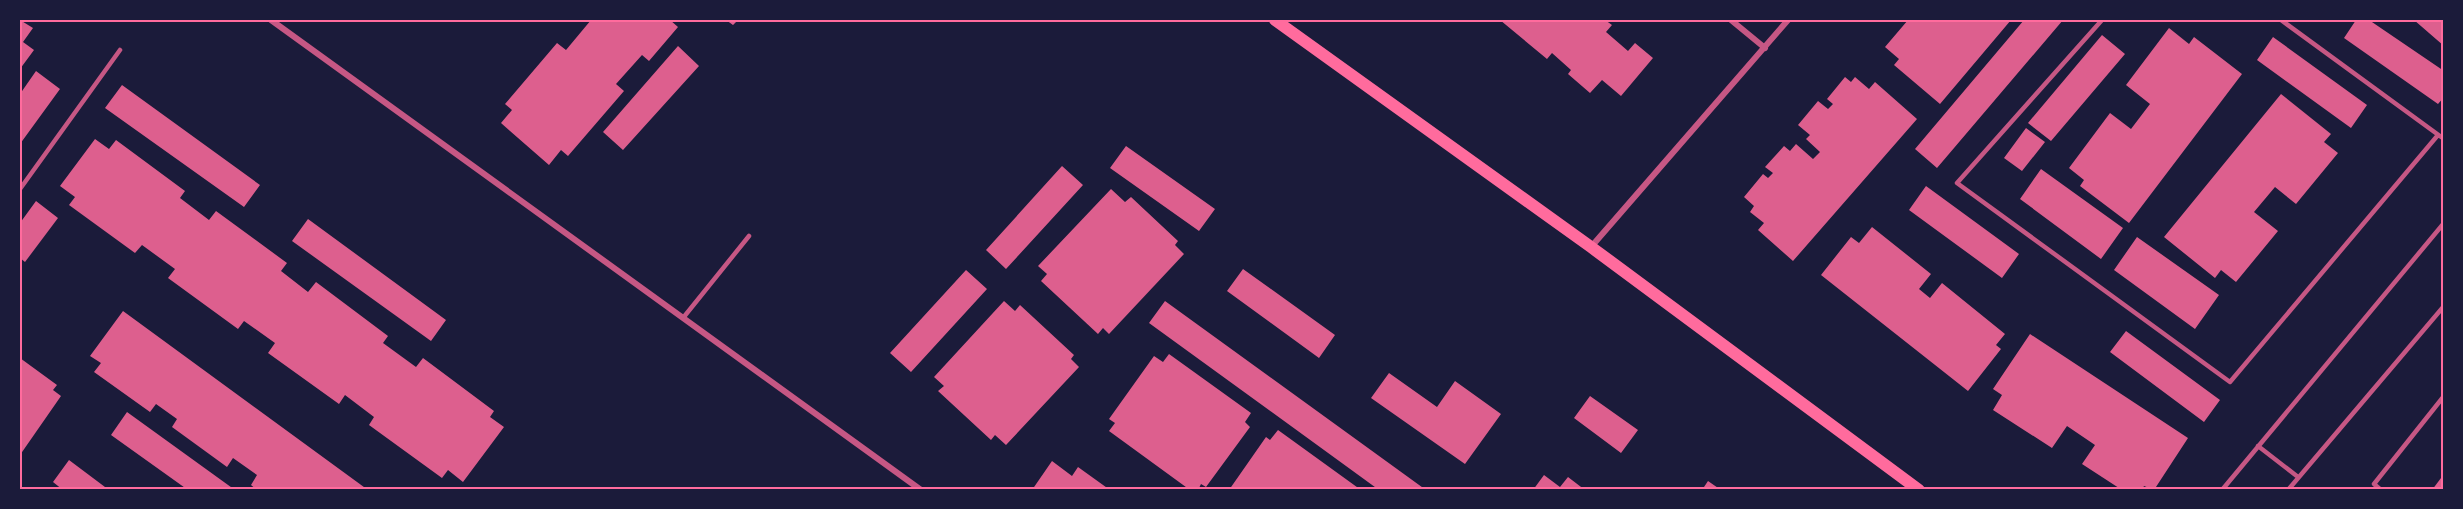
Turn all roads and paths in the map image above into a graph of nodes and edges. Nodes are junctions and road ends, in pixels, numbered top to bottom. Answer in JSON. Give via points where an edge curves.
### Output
{"nodes":[{"id":1,"x":271,"y":20,"type":"edge"},
{"id":2,"x":1275,"y":20,"type":"edge"},
{"id":3,"x":1731,"y":20,"type":"edge"},
{"id":4,"x":1788,"y":20,"type":"edge"},
{"id":5,"x":2102,"y":20,"type":"edge"},
{"id":6,"x":2281,"y":20,"type":"edge"},
{"id":7,"x":1765,"y":48,"type":"junction"},
{"id":8,"x":120,"y":50,"type":"dead end"},
{"id":9,"x":2438,"y":135,"type":"junction"},
{"id":10,"x":2444,"y":139,"type":"edge"},
{"id":11,"x":20,"y":189,"type":"edge"},
{"id":12,"x":2444,"y":223,"type":"edge"},
{"id":13,"x":749,"y":236,"type":"dead end"},
{"id":14,"x":1591,"y":247,"type":"junction"},
{"id":15,"x":2444,"y":306,"type":"edge"},
{"id":16,"x":683,"y":318,"type":"junction"},
{"id":17,"x":2444,"y":396,"type":"edge"},
{"id":18,"x":2258,"y":446,"type":"junction"},
{"id":19,"x":2298,"y":477,"type":"junction"},
{"id":20,"x":921,"y":489,"type":"edge"},
{"id":21,"x":1919,"y":489,"type":"edge"},
{"id":22,"x":2222,"y":489,"type":"edge"},
{"id":23,"x":2288,"y":489,"type":"edge"},
{"id":24,"x":2381,"y":489,"type":"edge"}],
"edges":[{"from":1,"to":16,"type":"street"},
{"from":2,"to":14,"type":"main road"},
{"from":3,"to":7,"type":"street"},
{"from":4,"to":7,"type":"street"},
{"from":5,"to":9,"type":"lane","via":[[1957,183],[2230,382]]},
{"from":6,"to":9,"type":"lane"},
{"from":7,"to":14,"type":"street"},
{"from":8,"to":11,"type":"lane"},
{"from":9,"to":10,"type":"lane"},
{"from":12,"to":18,"type":"lane"},
{"from":13,"to":16,"type":"lane"},
{"from":14,"to":21,"type":"main road"},
{"from":15,"to":19,"type":"lane"},
{"from":16,"to":20,"type":"street"},
{"from":17,"to":24,"type":"lane","via":[[2374,484]]},
{"from":18,"to":19,"type":"lane"},
{"from":18,"to":22,"type":"lane"},
{"from":19,"to":23,"type":"lane"}]}
